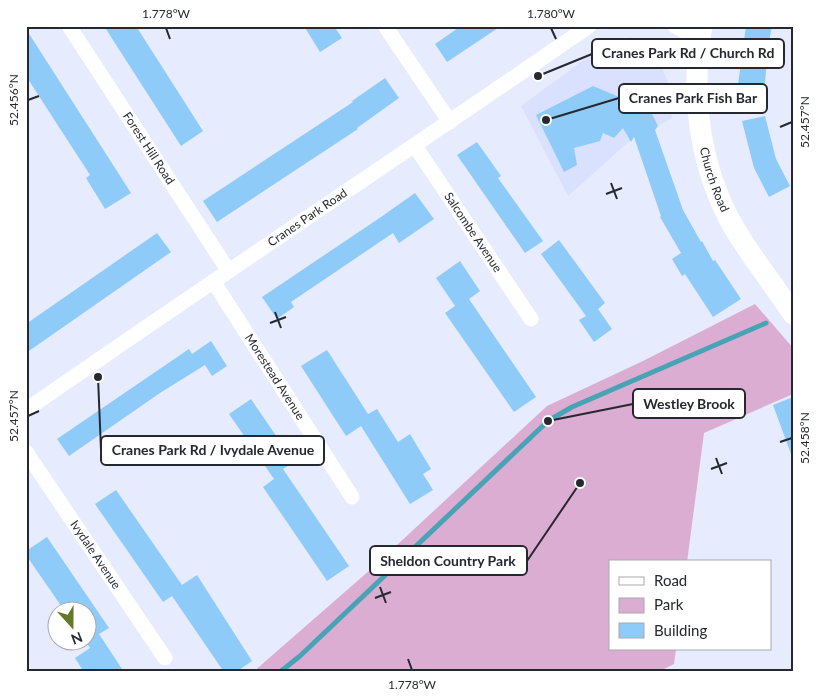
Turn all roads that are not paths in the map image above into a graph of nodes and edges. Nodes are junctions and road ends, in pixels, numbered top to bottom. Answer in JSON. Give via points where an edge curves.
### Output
{"nodes":[{"id":1,"x":69,"y":26,"type":"edge"},
{"id":2,"x":385,"y":26,"type":"edge"},
{"id":3,"x":589,"y":26,"type":"edge"},
{"id":4,"x":675,"y":26,"type":"edge"},
{"id":5,"x":701,"y":32,"type":"edge"},
{"id":6,"x":450,"y":122,"type":"junction"},
{"id":7,"x":415,"y":146,"type":"junction"},
{"id":8,"x":228,"y":270,"type":"junction"},
{"id":9,"x":213,"y":280,"type":"junction"},
{"id":10,"x":788,"y":306,"type":"edge"},
{"id":11,"x":531,"y":319,"type":"dead end"},
{"id":12,"x":26,"y":410,"type":"edge"},
{"id":13,"x":26,"y":452,"type":"edge"},
{"id":14,"x":352,"y":497,"type":"dead end"},
{"id":15,"x":164,"y":658,"type":"dead end"}],
"edges":[{"from":1,"to":8,"type":"street","name":"Forest Hill Road"},
{"from":2,"to":6,"type":"street"},
{"from":3,"to":6,"type":"street","name":"Cranes Park Road"},
{"from":4,"to":5,"type":"street"},
{"from":5,"to":10,"type":"street","name":"Church Road","via":[[697,69],[698,108],[706,163],[716,193],[740,238]]},
{"from":6,"to":7,"type":"street","name":"Cranes Park Road"},
{"from":7,"to":8,"type":"street","name":"Cranes Park Road"},
{"from":7,"to":11,"type":"street","name":"Salcombe Avenue"},
{"from":8,"to":9,"type":"street","name":"Cranes Park Road"},
{"from":9,"to":12,"type":"street","name":"Cranes Park Road"},
{"from":9,"to":14,"type":"street","name":"Morestead Avenue"},
{"from":13,"to":15,"type":"street","name":"Ivydale Avenue"}]}
